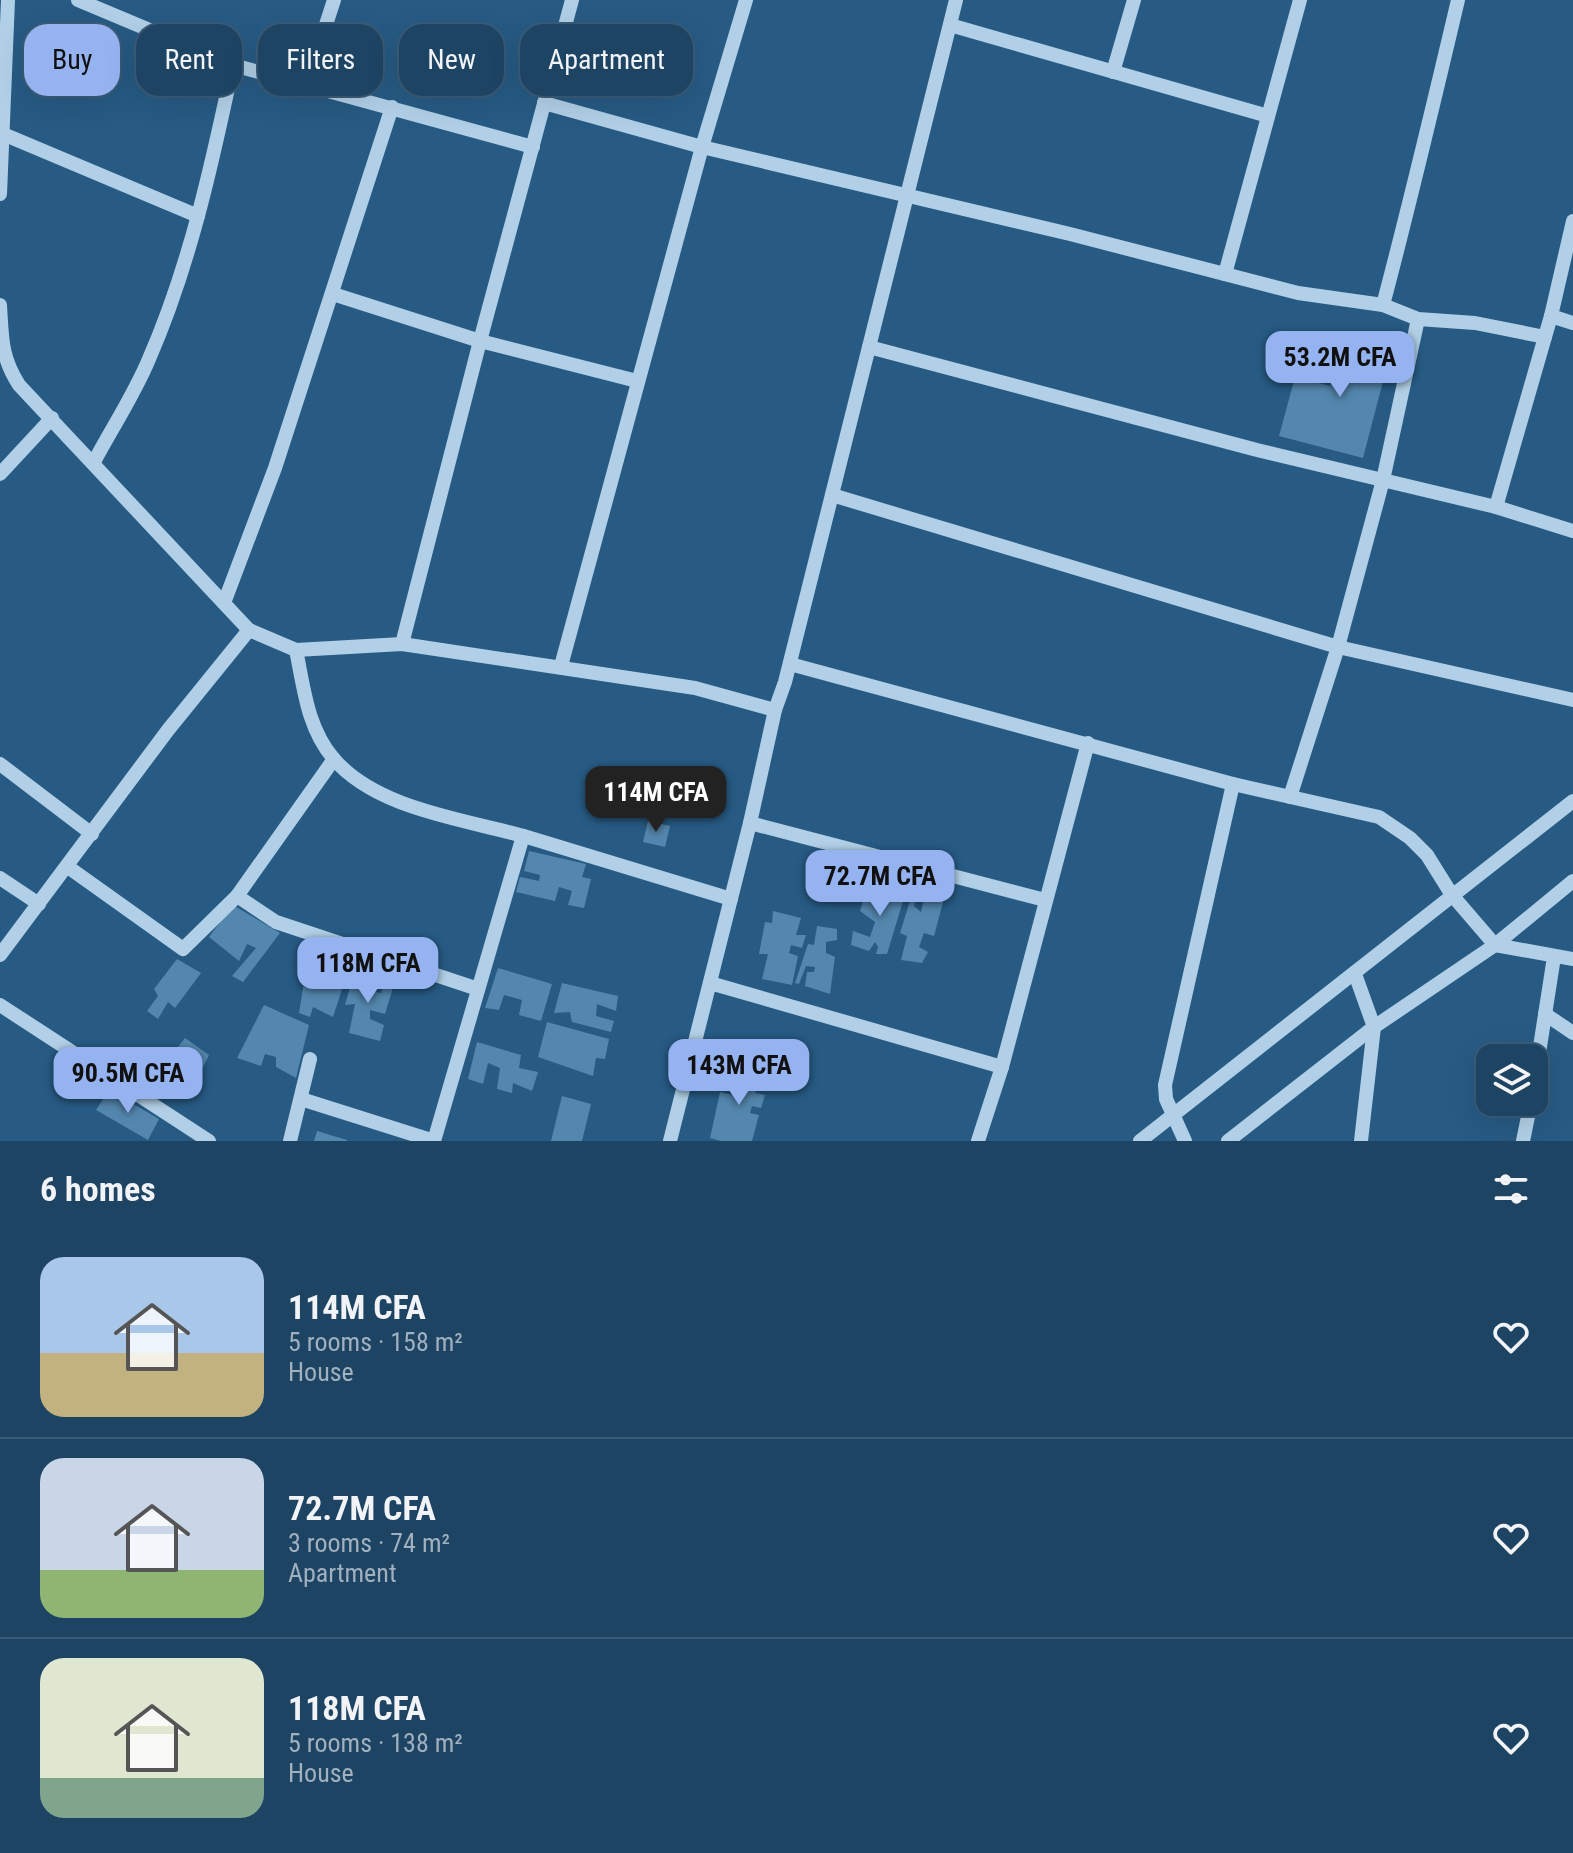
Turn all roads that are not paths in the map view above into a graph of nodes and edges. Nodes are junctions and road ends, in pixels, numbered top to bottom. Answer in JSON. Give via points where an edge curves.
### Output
{"nodes":[{"id":1,"x":8,"y":0,"type":"edge"},
{"id":2,"x":78,"y":0,"type":"edge"},
{"id":3,"x":334,"y":0,"type":"edge"},
{"id":4,"x":572,"y":0,"type":"edge"},
{"id":5,"x":746,"y":0,"type":"edge"},
{"id":6,"x":956,"y":0,"type":"edge"},
{"id":7,"x":1134,"y":0,"type":"edge"},
{"id":8,"x":1300,"y":0,"type":"edge"},
{"id":9,"x":1458,"y":0,"type":"edge"},
{"id":10,"x":136,"y":24,"type":"edge"},
{"id":11,"x":326,"y":24,"type":"edge"},
{"id":12,"x":950,"y":25,"type":"junction"},
{"id":13,"x":1113,"y":72,"type":"junction"},
{"id":14,"x":226,"y":96,"type":"edge"},
{"id":15,"x":353,"y":96,"type":"edge"},
{"id":16,"x":544,"y":103,"type":"junction"},
{"id":17,"x":392,"y":107,"type":"junction"},
{"id":18,"x":1268,"y":116,"type":"junction"},
{"id":19,"x":3,"y":134,"type":"junction"},
{"id":20,"x":533,"y":147,"type":"junction"},
{"id":21,"x":702,"y":147,"type":"junction"},
{"id":22,"x":0,"y":194,"type":"edge"},
{"id":23,"x":907,"y":196,"type":"junction"},
{"id":24,"x":198,"y":216,"type":"junction"},
{"id":25,"x":1573,"y":221,"type":"edge"},
{"id":26,"x":1225,"y":274,"type":"junction"},
{"id":27,"x":333,"y":294,"type":"junction"},
{"id":28,"x":0,"y":305,"type":"edge"},
{"id":29,"x":1383,"y":305,"type":"junction"},
{"id":30,"x":1551,"y":316,"type":"junction"},
{"id":31,"x":1418,"y":319,"type":"junction"},
{"id":32,"x":1573,"y":323,"type":"edge"},
{"id":33,"x":1545,"y":337,"type":"junction"},
{"id":34,"x":480,"y":341,"type":"junction"},
{"id":35,"x":869,"y":347,"type":"junction"},
{"id":36,"x":637,"y":381,"type":"junction"},
{"id":37,"x":52,"y":418,"type":"junction"},
{"id":38,"x":94,"y":462,"type":"junction"},
{"id":39,"x":0,"y":474,"type":"edge"},
{"id":40,"x":1383,"y":480,"type":"junction"},
{"id":41,"x":832,"y":495,"type":"junction"},
{"id":42,"x":1496,"y":507,"type":"junction"},
{"id":43,"x":1573,"y":531,"type":"edge"},
{"id":44,"x":224,"y":603,"type":"junction"},
{"id":45,"x":249,"y":630,"type":"junction"},
{"id":46,"x":402,"y":644,"type":"junction"},
{"id":47,"x":1338,"y":647,"type":"junction"},
{"id":48,"x":296,"y":650,"type":"junction"},
{"id":49,"x":790,"y":664,"type":"junction"},
{"id":50,"x":561,"y":666,"type":"junction"},
{"id":51,"x":1573,"y":700,"type":"edge"},
{"id":52,"x":775,"y":710,"type":"junction"},
{"id":53,"x":1088,"y":743,"type":"junction"},
{"id":54,"x":334,"y":759,"type":"junction"},
{"id":55,"x":0,"y":764,"type":"edge"},
{"id":56,"x":1233,"y":784,"type":"junction"},
{"id":57,"x":1290,"y":797,"type":"junction"},
{"id":58,"x":1573,"y":801,"type":"edge"},
{"id":59,"x":750,"y":823,"type":"junction"},
{"id":60,"x":92,"y":834,"type":"junction"},
{"id":61,"x":523,"y":836,"type":"junction"},
{"id":62,"x":68,"y":867,"type":"junction"},
{"id":63,"x":0,"y":878,"type":"edge"},
{"id":64,"x":1573,"y":881,"type":"edge"},
{"id":65,"x":1452,"y":895,"type":"junction"},
{"id":66,"x":237,"y":896,"type":"junction"},
{"id":67,"x":731,"y":899,"type":"junction"},
{"id":68,"x":1045,"y":900,"type":"junction"},
{"id":69,"x":39,"y":904,"type":"junction"},
{"id":70,"x":1495,"y":945,"type":"junction"},
{"id":71,"x":0,"y":955,"type":"edge"},
{"id":72,"x":1554,"y":957,"type":"junction"},
{"id":73,"x":1573,"y":959,"type":"edge"},
{"id":74,"x":1355,"y":974,"type":"junction"},
{"id":75,"x":710,"y":983,"type":"junction"},
{"id":76,"x":478,"y":989,"type":"junction"},
{"id":77,"x":0,"y":1005,"type":"edge"},
{"id":78,"x":1545,"y":1014,"type":"junction"},
{"id":79,"x":1374,"y":1027,"type":"junction"},
{"id":80,"x":1573,"y":1033,"type":"edge"},
{"id":81,"x":1540,"y":1044,"type":"edge"},
{"id":82,"x":310,"y":1059,"type":"dead end"},
{"id":83,"x":1002,"y":1067,"type":"junction"},
{"id":84,"x":301,"y":1099,"type":"junction"},
{"id":85,"x":1173,"y":1116,"type":"junction"},
{"id":86,"x":1528,"y":1116,"type":"edge"},
{"id":87,"x":209,"y":1141,"type":"edge"},
{"id":88,"x":290,"y":1141,"type":"edge"},
{"id":89,"x":434,"y":1141,"type":"edge"},
{"id":90,"x":670,"y":1141,"type":"edge"},
{"id":91,"x":978,"y":1141,"type":"edge"},
{"id":92,"x":1140,"y":1141,"type":"edge"},
{"id":93,"x":1185,"y":1141,"type":"edge"},
{"id":94,"x":1228,"y":1141,"type":"edge"},
{"id":95,"x":1361,"y":1141,"type":"edge"},
{"id":96,"x":1523,"y":1141,"type":"edge"}],
"edges":[{"from":1,"to":19,"type":"street"},
{"from":2,"to":10,"type":"street"},
{"from":3,"to":11,"type":"street"},
{"from":4,"to":16,"type":"street"},
{"from":5,"to":21,"type":"street"},
{"from":6,"to":12,"type":"street"},
{"from":7,"to":13,"type":"street"},
{"from":8,"to":18,"type":"street"},
{"from":9,"to":29,"type":"street"},
{"from":12,"to":13,"type":"street"},
{"from":12,"to":23,"type":"street"},
{"from":13,"to":18,"type":"street"},
{"from":14,"to":24,"type":"street"},
{"from":15,"to":17,"type":"street"},
{"from":16,"to":20,"type":"street"},
{"from":16,"to":21,"type":"street"},
{"from":17,"to":20,"type":"street"},
{"from":17,"to":27,"type":"street"},
{"from":18,"to":26,"type":"street"},
{"from":19,"to":22,"type":"street"},
{"from":19,"to":24,"type":"street"},
{"from":20,"to":34,"type":"street"},
{"from":21,"to":23,"type":"street"},
{"from":21,"to":36,"type":"street"},
{"from":23,"to":26,"type":"street"},
{"from":23,"to":35,"type":"street"},
{"from":24,"to":38,"type":"street","via":[[148,362]]},
{"from":25,"to":30,"type":"street"},
{"from":26,"to":29,"type":"street","via":[[1298,293]]},
{"from":27,"to":34,"type":"street"},
{"from":27,"to":44,"type":"street"},
{"from":28,"to":37,"type":"street","via":[[6,366]]},
{"from":29,"to":31,"type":"street"},
{"from":30,"to":32,"type":"street"},
{"from":30,"to":33,"type":"street"},
{"from":31,"to":33,"type":"street","via":[[1475,323]]},
{"from":31,"to":40,"type":"street"},
{"from":33,"to":42,"type":"street"},
{"from":34,"to":36,"type":"street"},
{"from":34,"to":46,"type":"street"},
{"from":35,"to":40,"type":"street"},
{"from":35,"to":41,"type":"street"},
{"from":36,"to":50,"type":"street"},
{"from":37,"to":38,"type":"street"},
{"from":37,"to":39,"type":"street"},
{"from":38,"to":44,"type":"street"},
{"from":40,"to":42,"type":"street"},
{"from":40,"to":47,"type":"street"},
{"from":41,"to":47,"type":"street"},
{"from":41,"to":49,"type":"street"},
{"from":42,"to":43,"type":"street"},
{"from":44,"to":45,"type":"street"},
{"from":45,"to":48,"type":"street"},
{"from":45,"to":60,"type":"street"},
{"from":46,"to":48,"type":"street"},
{"from":46,"to":50,"type":"street"},
{"from":47,"to":51,"type":"street"},
{"from":47,"to":57,"type":"street"},
{"from":48,"to":54,"type":"street","via":[[311,724]]},
{"from":49,"to":52,"type":"street"},
{"from":49,"to":53,"type":"street"},
{"from":50,"to":52,"type":"street","via":[[695,688]]},
{"from":52,"to":59,"type":"street"},
{"from":53,"to":56,"type":"street"},
{"from":53,"to":68,"type":"street"},
{"from":54,"to":61,"type":"street","via":[[370,788],[414,807]]},
{"from":54,"to":66,"type":"street"},
{"from":55,"to":60,"type":"street"},
{"from":56,"to":57,"type":"street"},
{"from":56,"to":85,"type":"street","via":[[1165,1085]]},
{"from":57,"to":65,"type":"street","via":[[1379,817],[1427,855]]},
{"from":58,"to":65,"type":"street"},
{"from":59,"to":67,"type":"street"},
{"from":59,"to":68,"type":"street"},
{"from":60,"to":62,"type":"street"},
{"from":61,"to":67,"type":"street"},
{"from":61,"to":76,"type":"street"},
{"from":62,"to":66,"type":"street","via":[[183,949]]},
{"from":62,"to":69,"type":"street"},
{"from":63,"to":69,"type":"street"},
{"from":64,"to":70,"type":"street"},
{"from":65,"to":70,"type":"street"},
{"from":65,"to":74,"type":"street"},
{"from":66,"to":76,"type":"street","via":[[276,922]]},
{"from":67,"to":75,"type":"street"},
{"from":68,"to":83,"type":"street"},
{"from":69,"to":71,"type":"street"},
{"from":70,"to":72,"type":"street"},
{"from":70,"to":79,"type":"street"},
{"from":72,"to":73,"type":"street"},
{"from":72,"to":78,"type":"street"},
{"from":74,"to":79,"type":"street"},
{"from":74,"to":85,"type":"street"},
{"from":75,"to":83,"type":"street"},
{"from":75,"to":90,"type":"street"},
{"from":76,"to":89,"type":"street"},
{"from":77,"to":87,"type":"street"},
{"from":78,"to":80,"type":"street"},
{"from":78,"to":81,"type":"street"},
{"from":79,"to":94,"type":"street"},
{"from":79,"to":95,"type":"street"},
{"from":82,"to":84,"type":"street"},
{"from":83,"to":91,"type":"street"},
{"from":84,"to":88,"type":"street"},
{"from":84,"to":89,"type":"street"},
{"from":85,"to":92,"type":"street"},
{"from":85,"to":93,"type":"street"},
{"from":86,"to":96,"type":"street"}]}
